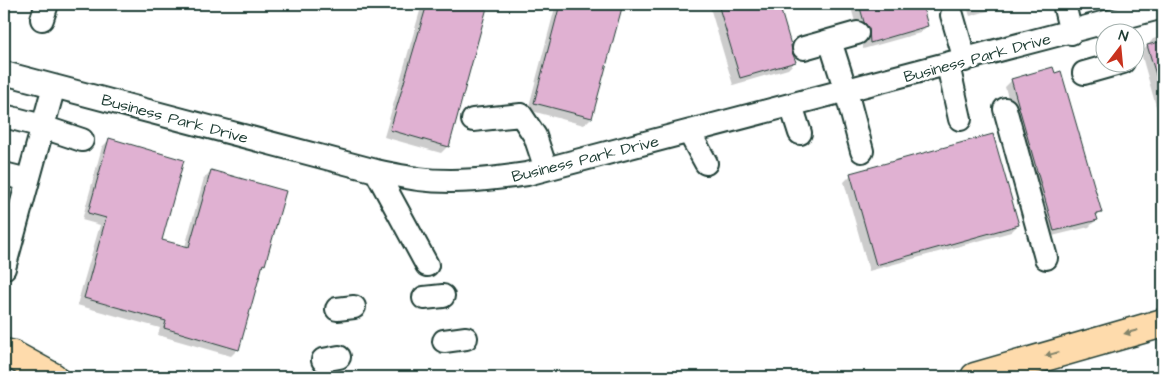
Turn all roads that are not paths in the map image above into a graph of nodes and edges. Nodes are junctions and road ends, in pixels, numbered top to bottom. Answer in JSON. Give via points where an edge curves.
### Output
{"nodes":[{"id":1,"x":1064,"y":4,"type":"edge"},
{"id":2,"x":1163,"y":7,"type":"edge"},
{"id":3,"x":952,"y":15,"type":"dead end"},
{"id":4,"x":1126,"y":22,"type":"edge"},
{"id":5,"x":1094,"y":32,"type":"edge"},
{"id":6,"x":857,"y":33,"type":"dead end"},
{"id":7,"x":1071,"y":33,"type":"junction"},
{"id":8,"x":830,"y":41,"type":"junction"},
{"id":9,"x":804,"y":48,"type":"dead end"},
{"id":10,"x":956,"y":62,"type":"junction"},
{"id":11,"x":1094,"y":70,"type":"edge"},
{"id":12,"x":4,"y":73,"type":"edge"},
{"id":13,"x":1084,"y":73,"type":"dead end"},
{"id":14,"x":54,"y":86,"type":"junction"},
{"id":15,"x":846,"y":91,"type":"junction"},
{"id":16,"x":791,"y":105,"type":"junction"},
{"id":17,"x":1005,"y":109,"type":"dead end"},
{"id":18,"x":4,"y":116,"type":"edge"},
{"id":19,"x":960,"y":119,"type":"dead end"},
{"id":20,"x":473,"y":120,"type":"dead end"},
{"id":21,"x":37,"y":125,"type":"junction"},
{"id":22,"x":689,"y":132,"type":"junction"},
{"id":23,"x":800,"y":133,"type":"dead end"},
{"id":24,"x":82,"y":140,"type":"dead end"},
{"id":25,"x":862,"y":151,"type":"dead end"},
{"id":26,"x":706,"y":163,"type":"dead end"},
{"id":27,"x":546,"y":169,"type":"junction"},
{"id":28,"x":376,"y":171,"type":"junction"},
{"id":29,"x":10,"y":175,"type":"edge"},
{"id":30,"x":4,"y":218,"type":"edge"},
{"id":31,"x":1046,"y":258,"type":"dead end"},
{"id":32,"x":427,"y":265,"type":"dead end"},
{"id":33,"x":4,"y":268,"type":"edge"},
{"id":34,"x":1163,"y":323,"type":"edge"},
{"id":35,"x":4,"y":353,"type":"edge"},
{"id":36,"x":53,"y":377,"type":"edge"},
{"id":37,"x":975,"y":377,"type":"edge"}],
"edges":[{"from":1,"to":7,"type":"street"},
{"from":2,"to":4,"type":"street","name":"Business Park Drive"},
{"from":3,"to":10,"type":"street"},
{"from":5,"to":7,"type":"street","name":"Business Park Drive"},
{"from":6,"to":8,"type":"street"},
{"from":7,"to":10,"type":"street","name":"Business Park Drive"},
{"from":8,"to":9,"type":"street"},
{"from":8,"to":15,"type":"street"},
{"from":10,"to":15,"type":"street","name":"Business Park Drive"},
{"from":10,"to":19,"type":"street"},
{"from":11,"to":13,"type":"street"},
{"from":12,"to":14,"type":"street","name":"Business Park Drive"},
{"from":14,"to":21,"type":"street"},
{"from":14,"to":28,"type":"street","name":"Business Park Drive"},
{"from":15,"to":16,"type":"street","name":"Business Park Drive"},
{"from":15,"to":25,"type":"street"},
{"from":16,"to":22,"type":"street","name":"Business Park Drive"},
{"from":16,"to":23,"type":"street"},
{"from":17,"to":31,"type":"street"},
{"from":18,"to":21,"type":"street"},
{"from":20,"to":27,"type":"street","via":[[521,115],[535,136]]},
{"from":21,"to":24,"type":"street"},
{"from":21,"to":29,"type":"street"},
{"from":21,"to":33,"type":"street"},
{"from":22,"to":26,"type":"street"},
{"from":22,"to":27,"type":"street","name":"Business Park Drive"},
{"from":27,"to":28,"type":"street","name":"Business Park Drive","via":[[492,179],[456,181]]},
{"from":28,"to":32,"type":"street"},
{"from":29,"to":30,"type":"street"},
{"from":34,"to":37,"type":"highway","one_way":true},
{"from":35,"to":36,"type":"highway"}]}
